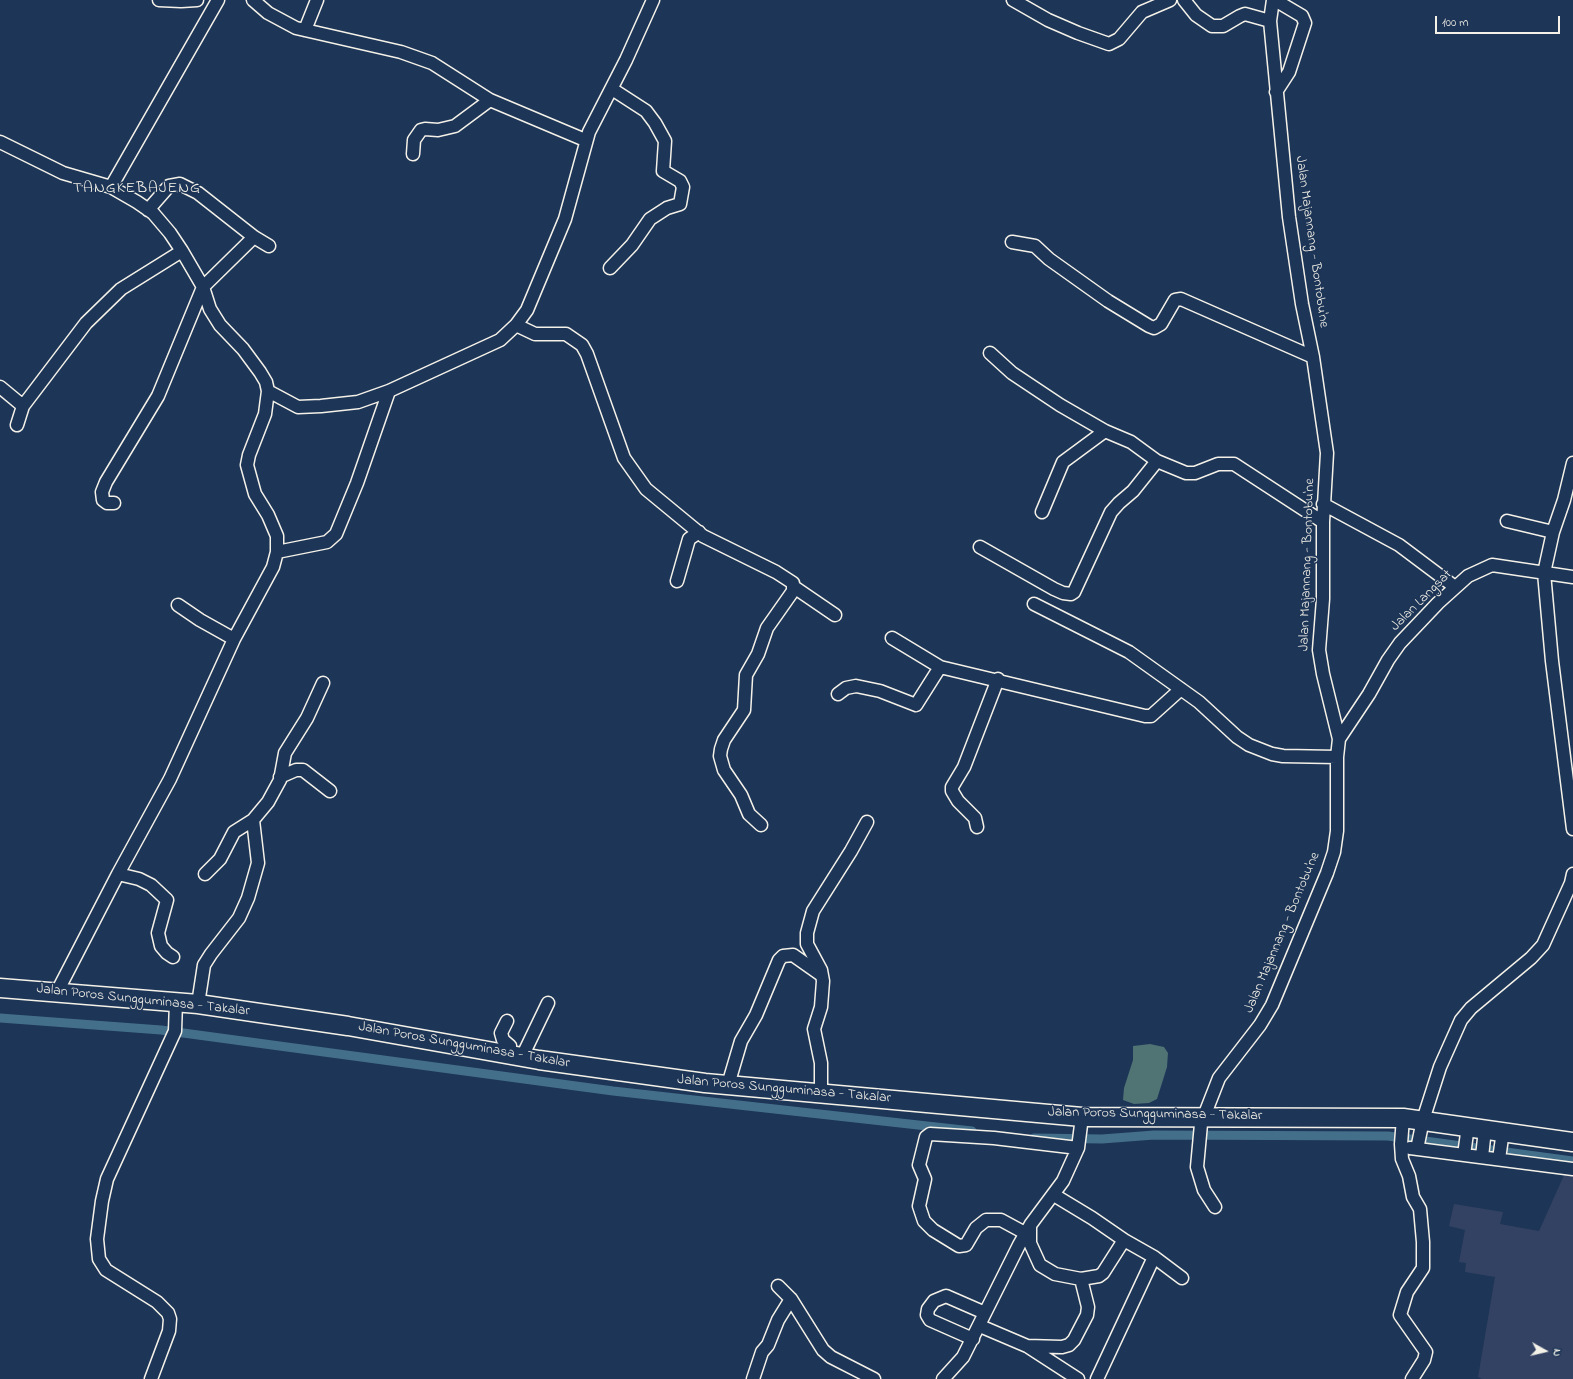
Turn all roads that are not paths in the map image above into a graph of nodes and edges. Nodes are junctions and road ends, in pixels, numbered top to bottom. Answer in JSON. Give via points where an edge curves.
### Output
{"nodes":[{"id":1,"x":159,"y":0,"type":"edge"},
{"id":2,"x":197,"y":0,"type":"edge"},
{"id":3,"x":218,"y":0,"type":"edge"},
{"id":4,"x":253,"y":0,"type":"edge"},
{"id":5,"x":317,"y":0,"type":"edge"},
{"id":6,"x":653,"y":0,"type":"edge"},
{"id":7,"x":1013,"y":0,"type":"edge"},
{"id":8,"x":1170,"y":0,"type":"edge"},
{"id":9,"x":1184,"y":0,"type":"edge"},
{"id":10,"x":1274,"y":0,"type":"edge"},
{"id":11,"x":1270,"y":21,"type":"junction"},
{"id":12,"x":305,"y":30,"type":"junction"},
{"id":13,"x":612,"y":88,"type":"junction"},
{"id":14,"x":1276,"y":92,"type":"junction"},
{"id":15,"x":490,"y":100,"type":"junction"},
{"id":16,"x":585,"y":140,"type":"junction"},
{"id":17,"x":0,"y":142,"type":"edge"},
{"id":18,"x":413,"y":154,"type":"dead end"},
{"id":19,"x":111,"y":187,"type":"junction"},
{"id":20,"x":148,"y":210,"type":"junction"},
{"id":21,"x":254,"y":237,"type":"junction"},
{"id":22,"x":1012,"y":242,"type":"dead end"},
{"id":23,"x":269,"y":246,"type":"dead end"},
{"id":24,"x":182,"y":250,"type":"junction"},
{"id":25,"x":610,"y":268,"type":"dead end"},
{"id":26,"x":203,"y":286,"type":"junction"},
{"id":27,"x":516,"y":325,"type":"junction"},
{"id":28,"x":990,"y":353,"type":"dead end"},
{"id":29,"x":1313,"y":357,"type":"junction"},
{"id":30,"x":0,"y":387,"type":"edge"},
{"id":31,"x":268,"y":391,"type":"junction"},
{"id":32,"x":389,"y":391,"type":"junction"},
{"id":33,"x":23,"y":406,"type":"junction"},
{"id":34,"x":17,"y":425,"type":"dead end"},
{"id":35,"x":1106,"y":431,"type":"junction"},
{"id":36,"x":1157,"y":462,"type":"junction"},
{"id":37,"x":1573,"y":463,"type":"edge"},
{"id":38,"x":114,"y":503,"type":"dead end"},
{"id":39,"x":1323,"y":504,"type":"junction"},
{"id":40,"x":1042,"y":512,"type":"dead end"},
{"id":41,"x":1507,"y":521,"type":"dead end"},
{"id":42,"x":1323,"y":522,"type":"junction"},
{"id":43,"x":699,"y":532,"type":"junction"},
{"id":44,"x":1553,"y":532,"type":"junction"},
{"id":45,"x":980,"y":547,"type":"dead end"},
{"id":46,"x":277,"y":552,"type":"junction"},
{"id":47,"x":1544,"y":573,"type":"junction"},
{"id":48,"x":1573,"y":577,"type":"edge"},
{"id":49,"x":676,"y":581,"type":"dead end"},
{"id":50,"x":794,"y":587,"type":"junction"},
{"id":51,"x":1455,"y":587,"type":"junction"},
{"id":52,"x":178,"y":604,"type":"dead end"},
{"id":53,"x":1034,"y":604,"type":"dead end"},
{"id":54,"x":836,"y":615,"type":"dead end"},
{"id":55,"x":892,"y":638,"type":"dead end"},
{"id":56,"x":234,"y":639,"type":"junction"},
{"id":57,"x":940,"y":667,"type":"junction"},
{"id":58,"x":998,"y":679,"type":"junction"},
{"id":59,"x":323,"y":683,"type":"dead end"},
{"id":60,"x":1180,"y":689,"type":"junction"},
{"id":61,"x":838,"y":694,"type":"dead end"},
{"id":62,"x":1339,"y":739,"type":"junction"},
{"id":63,"x":1337,"y":757,"type":"junction"},
{"id":64,"x":280,"y":777,"type":"junction"},
{"id":65,"x":330,"y":791,"type":"dead end"},
{"id":66,"x":253,"y":820,"type":"junction"},
{"id":67,"x":866,"y":822,"type":"dead end"},
{"id":68,"x":760,"y":825,"type":"dead end"},
{"id":69,"x":977,"y":827,"type":"dead end"},
{"id":70,"x":1573,"y":829,"type":"edge"},
{"id":71,"x":118,"y":874,"type":"junction"},
{"id":72,"x":204,"y":874,"type":"dead end"},
{"id":73,"x":1573,"y":874,"type":"edge"},
{"id":74,"x":173,"y":957,"type":"dead end"},
{"id":75,"x":822,"y":975,"type":"junction"},
{"id":76,"x":0,"y":988,"type":"edge"},
{"id":77,"x":58,"y":992,"type":"junction"},
{"id":78,"x":548,"y":1003,"type":"dead end"},
{"id":79,"x":198,"y":1004,"type":"junction"},
{"id":80,"x":176,"y":1007,"type":"junction"},
{"id":81,"x":507,"y":1021,"type":"dead end"},
{"id":82,"x":516,"y":1056,"type":"junction"},
{"id":83,"x":728,"y":1085,"type":"junction"},
{"id":84,"x":821,"y":1093,"type":"junction"},
{"id":85,"x":1203,"y":1120,"type":"junction"},
{"id":86,"x":1082,"y":1121,"type":"junction"},
{"id":87,"x":1403,"y":1122,"type":"junction"},
{"id":88,"x":1422,"y":1125,"type":"junction"},
{"id":89,"x":1476,"y":1133,"type":"junction"},
{"id":90,"x":1502,"y":1135,"type":"junction"},
{"id":91,"x":1573,"y":1142,"type":"edge"},
{"id":92,"x":1401,"y":1145,"type":"junction"},
{"id":93,"x":1079,"y":1146,"type":"junction"},
{"id":94,"x":1418,"y":1146,"type":"junction"},
{"id":95,"x":1464,"y":1153,"type":"junction"},
{"id":96,"x":1482,"y":1155,"type":"junction"},
{"id":97,"x":1499,"y":1158,"type":"junction"},
{"id":98,"x":1573,"y":1169,"type":"edge"},
{"id":99,"x":1054,"y":1195,"type":"junction"},
{"id":100,"x":1215,"y":1207,"type":"dead end"},
{"id":101,"x":1027,"y":1230,"type":"junction"},
{"id":102,"x":1124,"y":1240,"type":"junction"},
{"id":103,"x":1154,"y":1257,"type":"junction"},
{"id":104,"x":1182,"y":1278,"type":"dead end"},
{"id":105,"x":1081,"y":1279,"type":"junction"},
{"id":106,"x":778,"y":1286,"type":"dead end"},
{"id":107,"x":791,"y":1299,"type":"junction"},
{"id":108,"x":985,"y":1313,"type":"junction"},
{"id":109,"x":980,"y":1326,"type":"junction"},
{"id":110,"x":973,"y":1339,"type":"junction"},
{"id":111,"x":1027,"y":1346,"type":"junction"},
{"id":112,"x":755,"y":1378,"type":"edge"},
{"id":113,"x":151,"y":1379,"type":"edge"},
{"id":114,"x":874,"y":1379,"type":"edge"},
{"id":115,"x":942,"y":1379,"type":"edge"},
{"id":116,"x":1078,"y":1379,"type":"edge"},
{"id":117,"x":1097,"y":1379,"type":"edge"},
{"id":118,"x":1412,"y":1379,"type":"edge"}],
"edges":[{"from":1,"to":2,"type":"street"},
{"from":3,"to":19,"type":"street"},
{"from":4,"to":12,"type":"street","via":[[278,19]]},
{"from":5,"to":12,"type":"street"},
{"from":6,"to":13,"type":"street"},
{"from":7,"to":8,"type":"street","via":[[1078,34],[1109,44],[1119,39],[1142,12]]},
{"from":9,"to":11,"type":"street","via":[[1196,15],[1212,26],[1223,26],[1245,14]]},
{"from":10,"to":11,"type":"street","name":"Jalan Majannang - Bontobu'ne"},
{"from":10,"to":14,"type":"street","via":[[1302,16],[1305,23],[1288,72]]},
{"from":11,"to":14,"type":"street","name":"Jalan Majannang - Bontobu'ne"},
{"from":12,"to":15,"type":"street","via":[[417,56]]},
{"from":13,"to":16,"type":"street"},
{"from":13,"to":25,"type":"street","via":[[646,111],[655,122],[665,141],[663,172],[680,181],[683,187],[680,204],[666,208],[650,219],[628,251]]},
{"from":14,"to":29,"type":"street","name":"Jalan Majannang - Bontobu'ne","via":[[1289,217]]},
{"from":15,"to":16,"type":"street"},
{"from":15,"to":18,"type":"street","via":[[455,126],[421,130],[414,140]]},
{"from":16,"to":27,"type":"street","via":[[565,219],[527,310]]},
{"from":17,"to":19,"type":"street","via":[[63,173]]},
{"from":19,"to":20,"type":"street"},
{"from":20,"to":21,"type":"street","via":[[169,186],[180,184],[198,193]]},
{"from":20,"to":24,"type":"street"},
{"from":21,"to":23,"type":"street"},
{"from":21,"to":26,"type":"street"},
{"from":22,"to":29,"type":"street","via":[[1034,246],[1108,301],[1154,328],[1161,324],[1175,300],[1181,299]]},
{"from":24,"to":26,"type":"street"},
{"from":24,"to":33,"type":"street","via":[[121,289],[100,308]]},
{"from":26,"to":31,"type":"street","via":[[210,309],[220,325],[260,372]]},
{"from":26,"to":38,"type":"street","via":[[158,396],[106,482],[102,492],[103,500]]},
{"from":27,"to":32,"type":"street","via":[[500,340]]},
{"from":27,"to":43,"type":"street","via":[[535,334],[566,334],[582,345],[588,354],[624,458],[646,489]]},
{"from":28,"to":35,"type":"street","via":[[1030,386]]},
{"from":29,"to":39,"type":"street","name":"Jalan Majannang - Bontobu'ne","via":[[1327,453]]},
{"from":30,"to":33,"type":"street"},
{"from":31,"to":32,"type":"street","via":[[298,406],[321,406],[358,402]]},
{"from":31,"to":46,"type":"street","via":[[265,414],[247,465],[256,494],[277,536]]},
{"from":32,"to":46,"type":"street","via":[[336,534],[327,542]]},
{"from":33,"to":34,"type":"street"},
{"from":35,"to":36,"type":"street","via":[[1132,442]]},
{"from":35,"to":40,"type":"street","via":[[1063,462]]},
{"from":36,"to":42,"type":"street","via":[[1195,474],[1218,464],[1234,464]]},
{"from":36,"to":45,"type":"street","via":[[1112,512],[1071,594],[1054,589]]},
{"from":37,"to":44,"type":"street"},
{"from":39,"to":42,"type":"street","name":"Jalan Majannang - Bontobu'ne"},
{"from":39,"to":51,"type":"street","via":[[1399,545]]},
{"from":41,"to":44,"type":"street"},
{"from":42,"to":62,"type":"street","name":"Jalan Majannang - Bontobu'ne","via":[[1323,599],[1319,650]]},
{"from":43,"to":49,"type":"street","via":[[689,539]]},
{"from":43,"to":50,"type":"street","via":[[790,580]]},
{"from":44,"to":47,"type":"street"},
{"from":46,"to":56,"type":"street","via":[[272,567]]},
{"from":47,"to":48,"type":"street","name":"Jalan Langsat"},
{"from":47,"to":51,"type":"street","name":"Jalan Langsat","via":[[1492,565],[1468,576]]},
{"from":47,"to":70,"type":"street"},
{"from":50,"to":54,"type":"street"},
{"from":50,"to":68,"type":"street","via":[[792,594],[767,628],[758,654],[746,675],[744,710],[721,749],[724,770],[741,795],[749,814]]},
{"from":51,"to":62,"type":"street","name":"Jalan Langsat","via":[[1400,643]]},
{"from":52,"to":56,"type":"street"},
{"from":53,"to":60,"type":"street","via":[[1119,646]]},
{"from":55,"to":57,"type":"street"},
{"from":56,"to":71,"type":"street","via":[[170,779]]},
{"from":57,"to":58,"type":"street"},
{"from":57,"to":61,"type":"street","via":[[914,705],[882,692],[856,686],[846,688]]},
{"from":58,"to":60,"type":"street","via":[[1144,716],[1150,716]]},
{"from":58,"to":69,"type":"street","via":[[964,767],[952,787],[958,801],[976,818]]},
{"from":59,"to":64,"type":"street","via":[[307,718],[285,753]]},
{"from":60,"to":63,"type":"street","via":[[1200,702],[1249,745],[1283,756]]},
{"from":62,"to":63,"type":"street","name":"Jalan Majannang - Bontobu'ne"},
{"from":63,"to":85,"type":"street","name":"Jalan Majannang - Bontobu'ne","via":[[1337,831],[1327,873],[1267,1015],[1220,1078]]},
{"from":64,"to":65,"type":"street","via":[[296,770],[303,770]]},
{"from":64,"to":66,"type":"street","via":[[268,802]]},
{"from":66,"to":72,"type":"street","via":[[234,832],[220,859]]},
{"from":66,"to":79,"type":"street","via":[[258,862],[248,898],[239,918],[204,965]]},
{"from":67,"to":75,"type":"street","via":[[813,911],[809,923],[807,944]]},
{"from":71,"to":74,"type":"street","via":[[151,885],[167,900],[158,933],[161,946]]},
{"from":71,"to":77,"type":"street"},
{"from":73,"to":88,"type":"street","via":[[1543,945],[1471,1008],[1461,1020],[1443,1060]]},
{"from":75,"to":83,"type":"street","via":[[793,954],[779,960],[756,1015],[741,1041]]},
{"from":75,"to":84,"type":"street","via":[[821,1007],[814,1029],[821,1063]]},
{"from":76,"to":77,"type":"highway","name":"Jalan Poros Sungguminasa - Takalar"},
{"from":77,"to":80,"type":"highway","name":"Jalan Poros Sungguminasa - Takalar"},
{"from":78,"to":82,"type":"street"},
{"from":79,"to":80,"type":"highway","name":"Jalan Poros Sungguminasa - Takalar"},
{"from":79,"to":82,"type":"highway","name":"Jalan Poros Sungguminasa - Takalar","via":[[306,1019]]},
{"from":80,"to":113,"type":"street","via":[[175,1030],[107,1179],[97,1239],[99,1259],[106,1270],[157,1302],[168,1313],[169,1331]]},
{"from":81,"to":82,"type":"street","via":[[501,1033],[503,1040]]},
{"from":82,"to":83,"type":"highway","name":"Jalan Poros Sungguminasa - Takalar","via":[[631,1074]]},
{"from":83,"to":84,"type":"highway","name":"Jalan Poros Sungguminasa - Takalar"},
{"from":84,"to":86,"type":"highway","name":"Jalan Poros Sungguminasa - Takalar"},
{"from":85,"to":86,"type":"highway","name":"Jalan Poros Sungguminasa - Takalar"},
{"from":85,"to":87,"type":"highway","name":"Jalan Poros Sungguminasa - Takalar"},
{"from":85,"to":100,"type":"street","name":"Jalan Majannang - Bontobu'ne","via":[[1197,1167],[1201,1182]]},
{"from":86,"to":93,"type":"street"},
{"from":87,"to":88,"type":"highway","name":"Jalan Poros Sungguminasa - Takalar"},
{"from":87,"to":92,"type":"street"},
{"from":88,"to":89,"type":"highway","name":"Jalan Poros Sungguminasa - Takalar"},
{"from":88,"to":94,"type":"street"},
{"from":89,"to":90,"type":"highway","name":"Jalan Poros Sungguminasa - Takalar"},
{"from":89,"to":95,"type":"street"},
{"from":89,"to":96,"type":"street"},
{"from":90,"to":91,"type":"highway","name":"Jalan Poros Sungguminasa - Takalar"},
{"from":90,"to":97,"type":"street"},
{"from":92,"to":94,"type":"street"},
{"from":92,"to":118,"type":"street","via":[[1402,1159],[1413,1197],[1420,1209],[1423,1242],[1422,1268],[1407,1292],[1400,1315],[1426,1352]]},
{"from":93,"to":99,"type":"street"},
{"from":93,"to":101,"type":"street","via":[[994,1138],[930,1134],[926,1136],[919,1165],[925,1176],[919,1206],[924,1221],[933,1230],[959,1246],[966,1245],[976,1228],[986,1220],[1001,1220]]},
{"from":94,"to":95,"type":"street"},
{"from":95,"to":96,"type":"street"},
{"from":96,"to":97,"type":"street"},
{"from":97,"to":98,"type":"street"},
{"from":99,"to":101,"type":"street"},
{"from":99,"to":102,"type":"street"},
{"from":101,"to":105,"type":"street","via":[[1040,1265],[1055,1274]]},
{"from":101,"to":108,"type":"street"},
{"from":102,"to":103,"type":"street"},
{"from":102,"to":105,"type":"street","via":[[1103,1273],[1093,1278]]},
{"from":103,"to":104,"type":"street"},
{"from":103,"to":117,"type":"street"},
{"from":105,"to":111,"type":"street","via":[[1088,1306],[1087,1315],[1074,1340],[1062,1347]]},
{"from":106,"to":107,"type":"street"},
{"from":107,"to":112,"type":"street","via":[[778,1320]]},
{"from":107,"to":114,"type":"street","via":[[823,1350],[831,1357]]},
{"from":108,"to":109,"type":"street"},
{"from":108,"to":110,"type":"street","via":[[946,1296],[934,1301],[928,1309],[927,1315],[930,1320]]},
{"from":109,"to":110,"type":"street"},
{"from":109,"to":111,"type":"street"},
{"from":110,"to":115,"type":"street","via":[[960,1361]]},
{"from":111,"to":116,"type":"street"}]}
